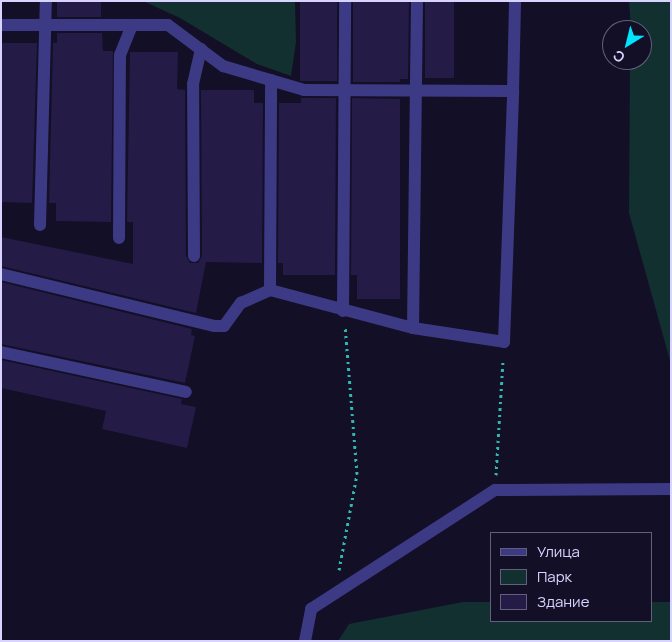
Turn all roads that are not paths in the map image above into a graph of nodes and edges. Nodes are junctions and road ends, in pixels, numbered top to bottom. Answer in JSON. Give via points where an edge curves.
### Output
{"nodes":[{"id":1,"x":46,"y":1,"type":"edge"},
{"id":2,"x":345,"y":1,"type":"edge"},
{"id":3,"x":417,"y":1,"type":"edge"},
{"id":4,"x":515,"y":1,"type":"edge"},
{"id":5,"x":1,"y":25,"type":"edge"},
{"id":6,"x":46,"y":25,"type":"junction"},
{"id":7,"x":132,"y":25,"type":"junction"},
{"id":8,"x":201,"y":49,"type":"junction"},
{"id":9,"x":271,"y":80,"type":"junction"},
{"id":10,"x":346,"y":90,"type":"junction"},
{"id":11,"x":418,"y":90,"type":"junction"},
{"id":12,"x":513,"y":91,"type":"junction"},
{"id":13,"x":40,"y":225,"type":"dead end"},
{"id":14,"x":119,"y":238,"type":"dead end"},
{"id":15,"x":194,"y":256,"type":"dead end"},
{"id":16,"x":1,"y":274,"type":"edge"},
{"id":17,"x":270,"y":290,"type":"junction"},
{"id":18,"x":343,"y":311,"type":"junction"},
{"id":19,"x":413,"y":328,"type":"junction"},
{"id":20,"x":1,"y":352,"type":"edge"},
{"id":21,"x":186,"y":392,"type":"dead end"},
{"id":22,"x":671,"y":489,"type":"edge"},
{"id":23,"x":305,"y":641,"type":"edge"}],
"edges":[{"from":1,"to":6,"type":"street"},
{"from":2,"to":10,"type":"street"},
{"from":3,"to":11,"type":"street"},
{"from":4,"to":12,"type":"street"},
{"from":5,"to":6,"type":"street"},
{"from":6,"to":7,"type":"street"},
{"from":6,"to":13,"type":"street"},
{"from":7,"to":8,"type":"street","via":[[168,24]]},
{"from":7,"to":14,"type":"street","via":[[120,55]]},
{"from":8,"to":9,"type":"street","via":[[223,66]]},
{"from":8,"to":15,"type":"street","via":[[193,84]]},
{"from":9,"to":10,"type":"street","via":[[304,90]]},
{"from":9,"to":17,"type":"street"},
{"from":10,"to":11,"type":"street"},
{"from":10,"to":18,"type":"street"},
{"from":11,"to":12,"type":"street"},
{"from":11,"to":19,"type":"street"},
{"from":12,"to":19,"type":"street","via":[[504,342]]},
{"from":16,"to":17,"type":"street","via":[[215,326],[224,326],[241,303]]},
{"from":17,"to":18,"type":"street"},
{"from":18,"to":19,"type":"street"},
{"from":20,"to":21,"type":"street"},
{"from":22,"to":23,"type":"street","via":[[495,490],[311,609]]}]}
